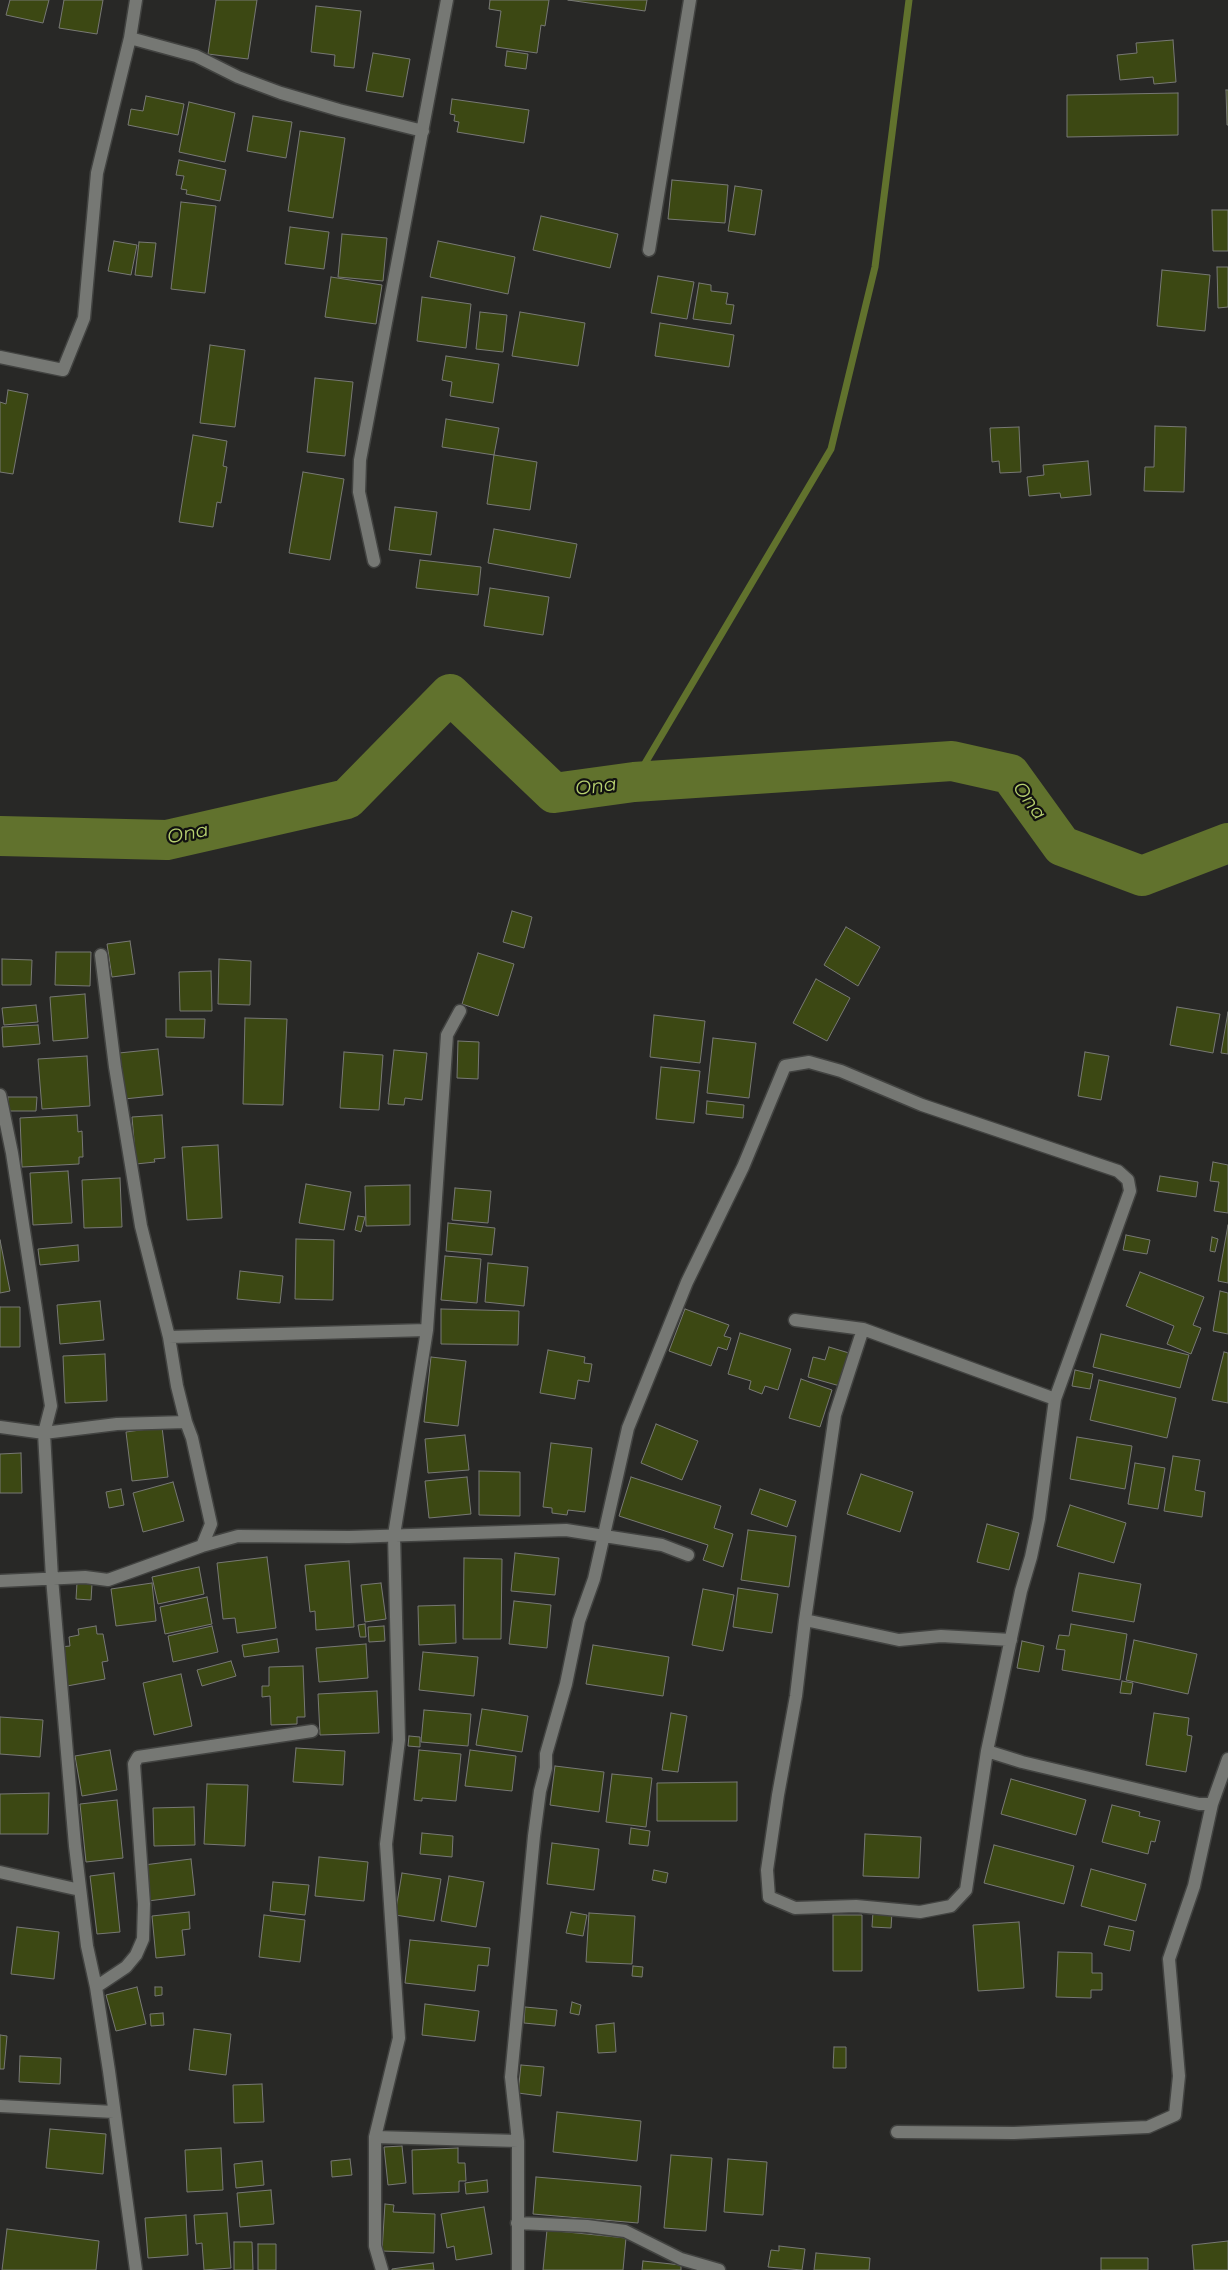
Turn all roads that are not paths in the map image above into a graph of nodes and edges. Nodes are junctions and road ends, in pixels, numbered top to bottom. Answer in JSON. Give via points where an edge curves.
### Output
{"nodes":[{"id":1,"x":136,"y":0,"type":"edge"},
{"id":2,"x":447,"y":0,"type":"edge"},
{"id":3,"x":690,"y":0,"type":"edge"},
{"id":4,"x":130,"y":38,"type":"junction"},
{"id":5,"x":424,"y":131,"type":"junction"},
{"id":6,"x":649,"y":250,"type":"dead end"},
{"id":7,"x":0,"y":357,"type":"edge"},
{"id":8,"x":374,"y":561,"type":"dead end"},
{"id":9,"x":101,"y":955,"type":"dead end"},
{"id":10,"x":460,"y":1010,"type":"dead end"},
{"id":11,"x":0,"y":1095,"type":"edge"},
{"id":12,"x":795,"y":1320,"type":"dead end"},
{"id":13,"x":863,"y":1328,"type":"junction"},
{"id":14,"x":427,"y":1330,"type":"junction"},
{"id":15,"x":169,"y":1336,"type":"junction"},
{"id":16,"x":1055,"y":1399,"type":"junction"},
{"id":17,"x":186,"y":1422,"type":"junction"},
{"id":18,"x":0,"y":1428,"type":"edge"},
{"id":19,"x":44,"y":1432,"type":"junction"},
{"id":20,"x":394,"y":1535,"type":"junction"},
{"id":21,"x":602,"y":1536,"type":"junction"},
{"id":22,"x":202,"y":1546,"type":"junction"},
{"id":23,"x":688,"y":1555,"type":"dead end"},
{"id":24,"x":52,"y":1578,"type":"junction"},
{"id":25,"x":0,"y":1581,"type":"edge"},
{"id":26,"x":805,"y":1620,"type":"junction"},
{"id":27,"x":1011,"y":1640,"type":"junction"},
{"id":28,"x":312,"y":1731,"type":"dead end"},
{"id":29,"x":987,"y":1751,"type":"junction"},
{"id":30,"x":1228,"y":1758,"type":"edge"},
{"id":31,"x":1212,"y":1804,"type":"junction"},
{"id":32,"x":0,"y":1872,"type":"edge"},
{"id":33,"x":80,"y":1890,"type":"junction"},
{"id":34,"x":96,"y":1987,"type":"junction"},
{"id":35,"x":0,"y":2106,"type":"edge"},
{"id":36,"x":114,"y":2112,"type":"junction"},
{"id":37,"x":897,"y":2132,"type":"dead end"},
{"id":38,"x":375,"y":2137,"type":"junction"},
{"id":39,"x":518,"y":2142,"type":"junction"},
{"id":40,"x":517,"y":2222,"type":"junction"},
{"id":41,"x":136,"y":2270,"type":"edge"},
{"id":42,"x":382,"y":2270,"type":"edge"},
{"id":43,"x":518,"y":2270,"type":"edge"},
{"id":44,"x":719,"y":2270,"type":"edge"}],
"edges":[{"from":1,"to":4,"type":"street"},
{"from":2,"to":5,"type":"street"},
{"from":3,"to":6,"type":"street"},
{"from":4,"to":5,"type":"street","via":[[196,56],[282,93]]},
{"from":4,"to":7,"type":"street","via":[[97,173],[81,327],[63,370]]},
{"from":5,"to":8,"type":"street","via":[[360,460],[359,492]]},
{"from":9,"to":15,"type":"street","via":[[115,1067],[141,1226]]},
{"from":10,"to":14,"type":"street","via":[[447,1036]]},
{"from":11,"to":19,"type":"street","via":[[51,1406]]},
{"from":12,"to":13,"type":"street"},
{"from":13,"to":16,"type":"street"},
{"from":13,"to":26,"type":"street","via":[[836,1415]]},
{"from":14,"to":15,"type":"street"},
{"from":14,"to":20,"type":"street"},
{"from":15,"to":17,"type":"street","via":[[176,1386]]},
{"from":16,"to":21,"type":"street","via":[[1130,1191],[1128,1180],[1118,1171],[922,1105],[841,1071],[809,1062],[786,1066],[743,1167],[687,1282],[628,1428]]},
{"from":16,"to":27,"type":"street","via":[[1039,1519]]},
{"from":17,"to":19,"type":"street","via":[[117,1424]]},
{"from":17,"to":22,"type":"street","via":[[211,1524]]},
{"from":18,"to":19,"type":"street"},
{"from":19,"to":24,"type":"street"},
{"from":20,"to":21,"type":"street","via":[[566,1530]]},
{"from":20,"to":22,"type":"street","via":[[238,1536]]},
{"from":20,"to":38,"type":"street","via":[[399,1740],[386,1844],[399,2038]]},
{"from":21,"to":23,"type":"street","via":[[662,1545]]},
{"from":21,"to":39,"type":"street","via":[[594,1578],[579,1621],[566,1684],[546,1754],[540,1791],[511,2077]]},
{"from":22,"to":24,"type":"street","via":[[108,1580]]},
{"from":24,"to":25,"type":"street"},
{"from":24,"to":33,"type":"street"},
{"from":26,"to":27,"type":"street","via":[[899,1640],[941,1636]]},
{"from":26,"to":29,"type":"street","via":[[796,1696],[767,1870],[769,1897],[795,1908],[856,1906],[920,1912],[951,1906],[966,1890]]},
{"from":27,"to":29,"type":"street"},
{"from":28,"to":34,"type":"street","via":[[138,1757],[134,1764],[144,1904],[143,1939],[126,1967]]},
{"from":29,"to":31,"type":"street","via":[[1169,1798]]},
{"from":30,"to":31,"type":"street"},
{"from":31,"to":37,"type":"street","via":[[1194,1886],[1170,1960],[1180,2076],[1176,2115],[1148,2127],[1014,2133]]},
{"from":32,"to":33,"type":"street"},
{"from":33,"to":34,"type":"street"},
{"from":34,"to":36,"type":"street"},
{"from":35,"to":36,"type":"street"},
{"from":36,"to":41,"type":"street"},
{"from":38,"to":39,"type":"street"},
{"from":38,"to":42,"type":"street","via":[[375,2246]]},
{"from":39,"to":40,"type":"street"},
{"from":40,"to":43,"type":"street"},
{"from":40,"to":44,"type":"street","via":[[625,2231],[681,2259]]}]}
